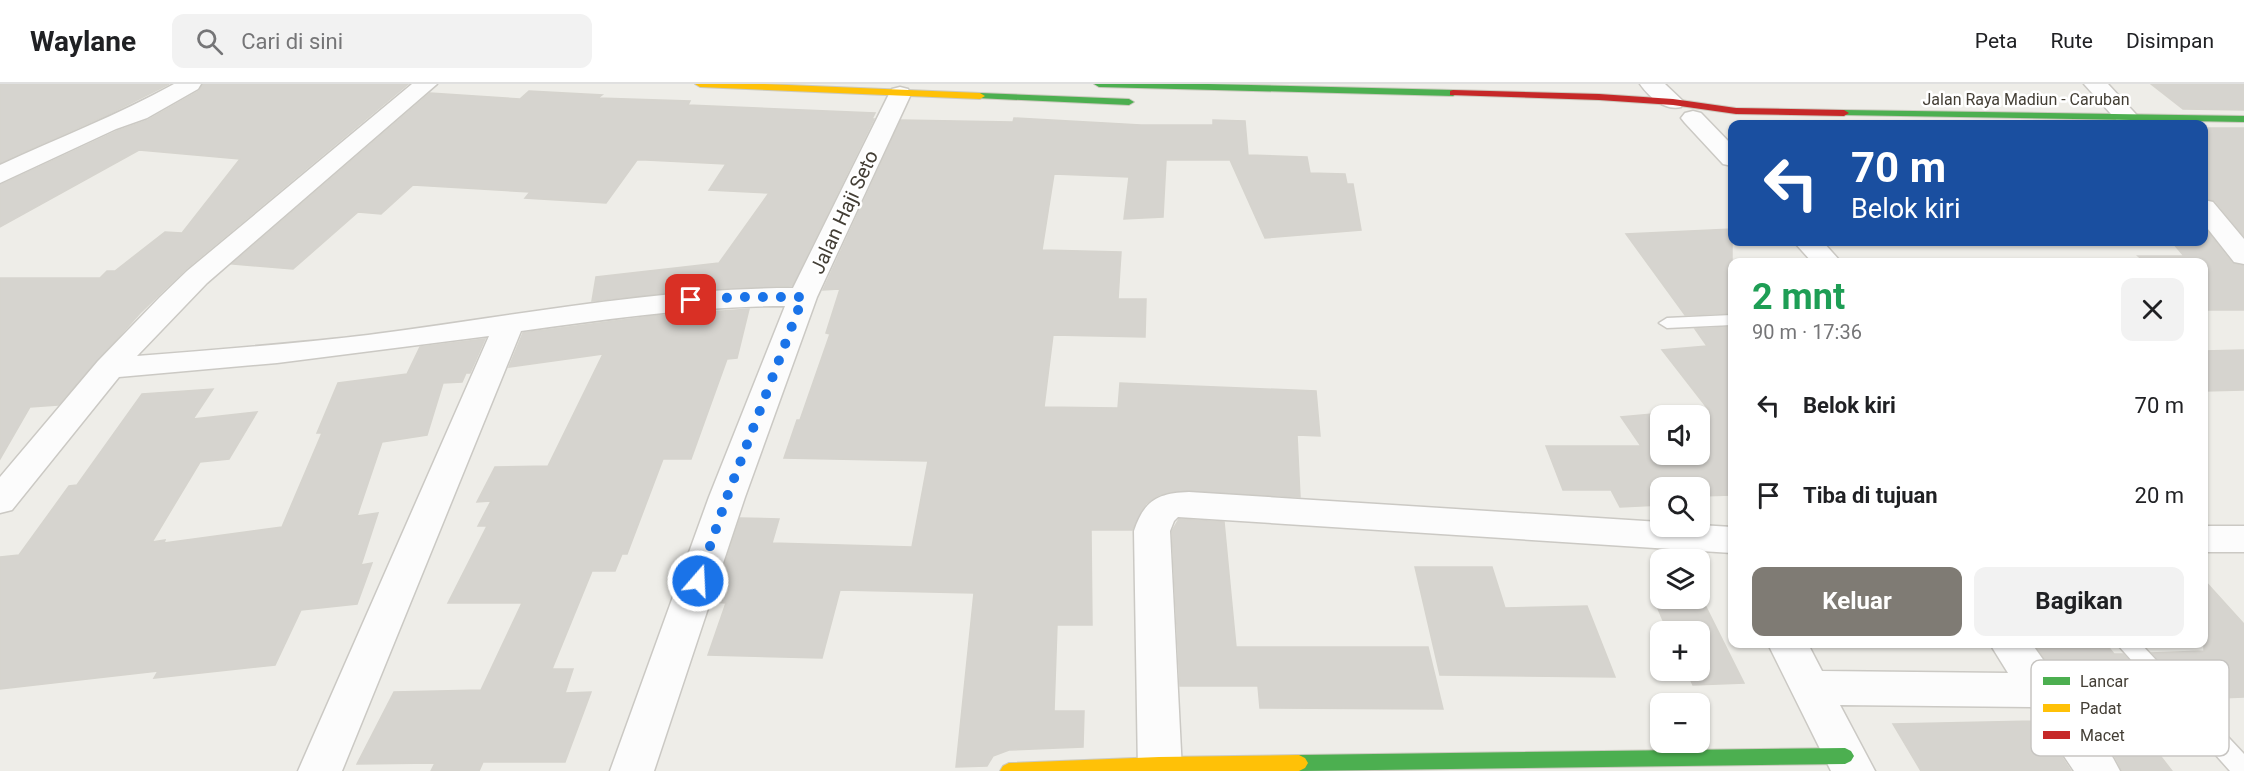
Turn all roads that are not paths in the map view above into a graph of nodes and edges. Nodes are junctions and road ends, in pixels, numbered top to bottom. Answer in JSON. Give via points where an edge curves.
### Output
{"nodes":[{"id":1,"x":190,"y":84,"type":"edge"},
{"id":2,"x":426,"y":84,"type":"edge"},
{"id":3,"x":700,"y":84,"type":"edge"},
{"id":4,"x":1099,"y":84,"type":"edge"},
{"id":5,"x":1651,"y":84,"type":"edge"},
{"id":6,"x":2095,"y":84,"type":"edge"},
{"id":7,"x":1303,"y":87,"type":"edge"},
{"id":8,"x":900,"y":94,"type":"junction"},
{"id":9,"x":1149,"y":103,"type":"dead end"},
{"id":10,"x":1736,"y":111,"type":"junction"},
{"id":11,"x":1682,"y":113,"type":"junction"},
{"id":12,"x":2244,"y":119,"type":"edge"},
{"id":13,"x":2130,"y":120,"type":"edge"},
{"id":14,"x":1728,"y":155,"type":"edge"},
{"id":15,"x":0,"y":175,"type":"edge"},
{"id":16,"x":2208,"y":213,"type":"edge"},
{"id":17,"x":1812,"y":246,"type":"edge"},
{"id":18,"x":2244,"y":256,"type":"edge"},
{"id":19,"x":1823,"y":258,"type":"edge"},
{"id":20,"x":803,"y":297,"type":"junction"},
{"id":21,"x":1728,"y":320,"type":"edge"},
{"id":22,"x":1667,"y":323,"type":"dead end"},
{"id":23,"x":510,"y":325,"type":"junction"},
{"id":24,"x":109,"y":368,"type":"junction"},
{"id":25,"x":0,"y":501,"type":"edge"},
{"id":26,"x":2208,"y":539,"type":"edge"},
{"id":27,"x":2244,"y":539,"type":"edge"},
{"id":28,"x":1728,"y":540,"type":"edge"},
{"id":29,"x":1790,"y":648,"type":"edge"},
{"id":30,"x":2013,"y":648,"type":"edge"},
{"id":31,"x":2132,"y":648,"type":"edge"},
{"id":32,"x":2143,"y":660,"type":"edge"},
{"id":33,"x":2031,"y":674,"type":"edge"},
{"id":34,"x":1811,"y":688,"type":"junction"},
{"id":35,"x":2031,"y":690,"type":"edge"},
{"id":36,"x":2229,"y":754,"type":"edge"},
{"id":37,"x":2088,"y":756,"type":"edge"},
{"id":38,"x":1849,"y":763,"type":"edge"},
{"id":39,"x":1159,"y":768,"type":"edge"},
{"id":40,"x":2244,"y":770,"type":"edge"},
{"id":41,"x":320,"y":771,"type":"edge"},
{"id":42,"x":632,"y":771,"type":"edge"},
{"id":43,"x":1009,"y":771,"type":"edge"},
{"id":44,"x":2098,"y":771,"type":"edge"}],
"edges":[{"from":1,"to":15,"type":"street","via":[[139,113]]},
{"from":2,"to":24,"type":"street","via":[[197,277]]},
{"from":3,"to":8,"type":"main road"},
{"from":4,"to":7,"type":"main road","name":"Jalan Raya Madiun - Caruban"},
{"from":5,"to":11,"type":"street"},
{"from":6,"to":13,"type":"street"},
{"from":7,"to":11,"type":"main road","name":"Jalan Raya Madiun - Caruban","via":[[1599,97]]},
{"from":8,"to":9,"type":"main road"},
{"from":8,"to":20,"type":"street","name":"Jalan Haji Seto"},
{"from":10,"to":11,"type":"main road","name":"Jalan Raya Madiun - Caruban"},
{"from":10,"to":11,"type":"main road","name":"Jalan Raya Madiun - Caruban"},
{"from":10,"to":13,"type":"main road","name":"Jalan Raya Madiun - Caruban"},
{"from":11,"to":14,"type":"street"},
{"from":12,"to":13,"type":"main road","name":"Jalan Raya Madiun - Caruban"},
{"from":16,"to":18,"type":"street"},
{"from":17,"to":19,"type":"street"},
{"from":20,"to":23,"type":"street","via":[[667,302]]},
{"from":20,"to":42,"type":"street","name":"Jalan Haji Seto","via":[[727,497]]},
{"from":21,"to":22,"type":"lane"},
{"from":23,"to":24,"type":"street","via":[[277,354]]},
{"from":23,"to":41,"type":"street"},
{"from":24,"to":25,"type":"street"},
{"from":26,"to":27,"type":"street"},
{"from":28,"to":39,"type":"street","via":[[1174,504],[1156,516],[1152,531]]},
{"from":29,"to":34,"type":"street"},
{"from":30,"to":33,"type":"street"},
{"from":31,"to":32,"type":"lane"},
{"from":34,"to":35,"type":"street"},
{"from":34,"to":38,"type":"street"},
{"from":36,"to":40,"type":"lane"},
{"from":37,"to":44,"type":"street"},
{"from":38,"to":39,"type":"main road"},
{"from":39,"to":43,"type":"main road"}]}
